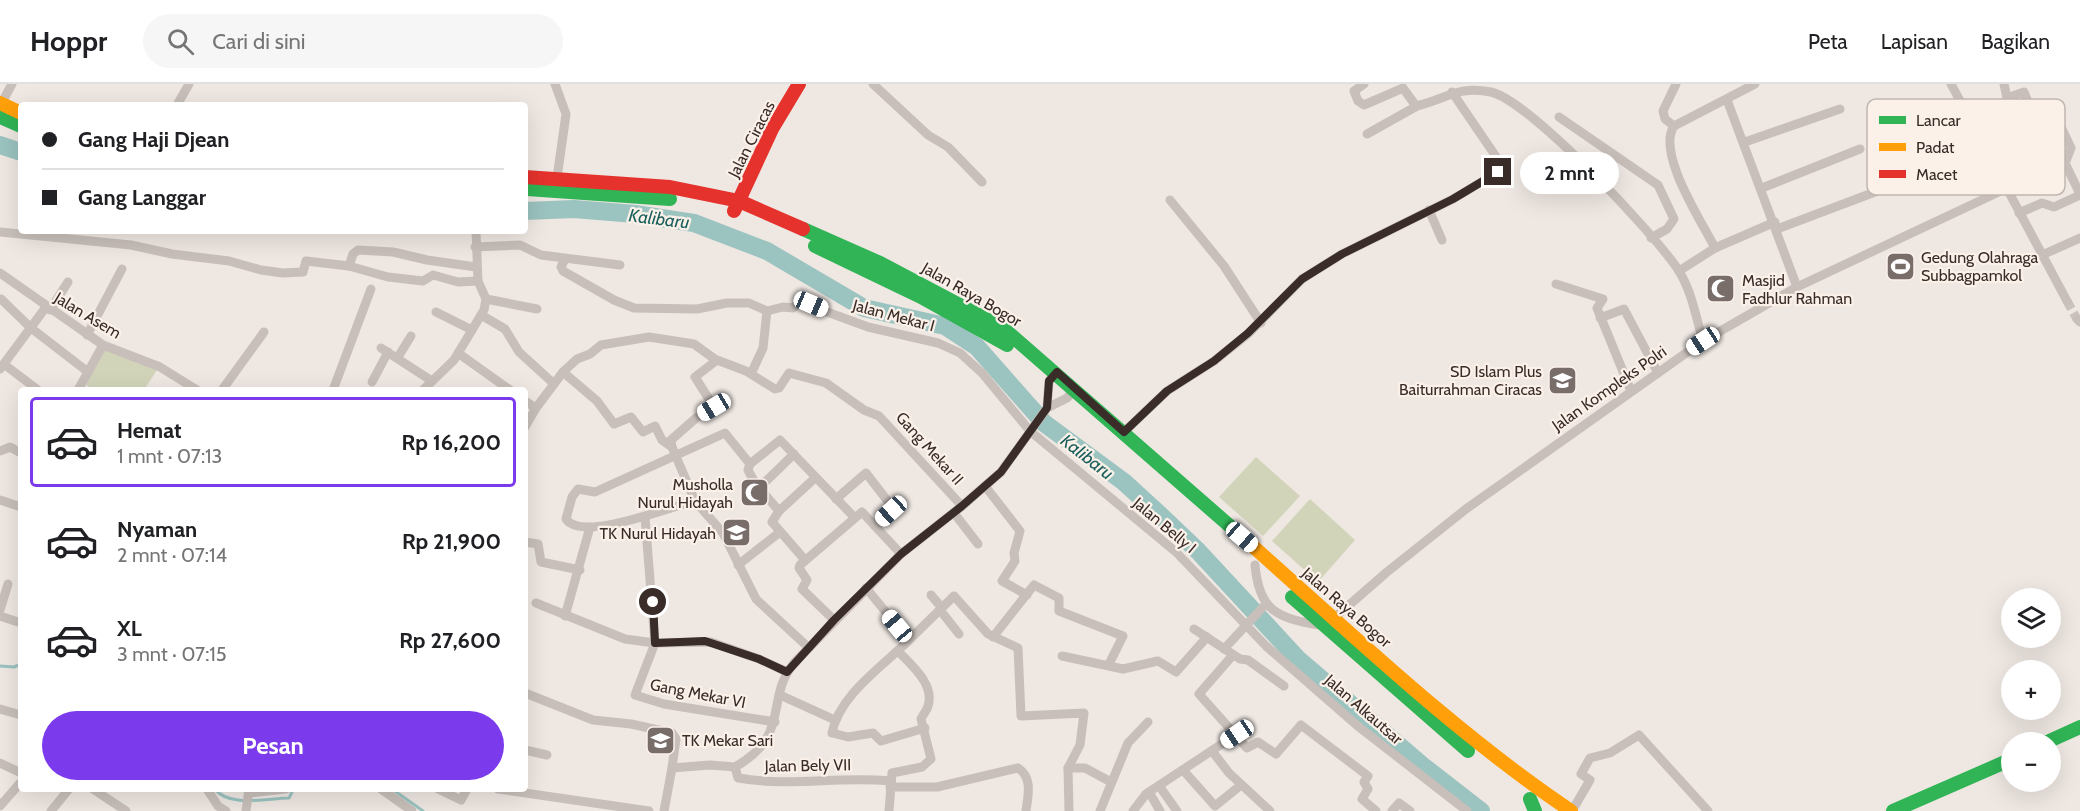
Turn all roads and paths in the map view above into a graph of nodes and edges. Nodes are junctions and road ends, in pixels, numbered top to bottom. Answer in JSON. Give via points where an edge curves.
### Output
{"nodes":[{"id":1,"x":12,"y":84,"type":"edge"},
{"id":2,"x":189,"y":84,"type":"edge"},
{"id":3,"x":555,"y":84,"type":"edge"},
{"id":4,"x":799,"y":84,"type":"edge"},
{"id":5,"x":873,"y":84,"type":"edge"},
{"id":6,"x":1364,"y":84,"type":"edge"},
{"id":7,"x":1676,"y":84,"type":"edge"},
{"id":8,"x":1755,"y":84,"type":"edge"},
{"id":9,"x":1951,"y":84,"type":"edge"},
{"id":10,"x":2004,"y":84,"type":"edge"},
{"id":11,"x":1452,"y":92,"type":"junction"},
{"id":12,"x":1959,"y":99,"type":"edge"},
{"id":13,"x":2007,"y":99,"type":"edge"},
{"id":14,"x":2007,"y":99,"type":"edge"},
{"id":15,"x":2027,"y":99,"type":"edge"},
{"id":16,"x":1727,"y":100,"type":"junction"},
{"id":17,"x":179,"y":102,"type":"edge"},
{"id":18,"x":1418,"y":106,"type":"junction"},
{"id":19,"x":0,"y":108,"type":"edge"},
{"id":20,"x":1840,"y":109,"type":"dead end"},
{"id":21,"x":18,"y":112,"type":"edge"},
{"id":22,"x":1559,"y":117,"type":"dead end"},
{"id":23,"x":18,"y":123,"type":"edge"},
{"id":24,"x":1674,"y":126,"type":"junction"},
{"id":25,"x":1367,"y":134,"type":"dead end"},
{"id":26,"x":2065,"y":135,"type":"edge"},
{"id":27,"x":1745,"y":142,"type":"junction"},
{"id":28,"x":1860,"y":149,"type":"dead end"},
{"id":29,"x":2065,"y":163,"type":"edge"},
{"id":30,"x":2065,"y":163,"type":"edge"},
{"id":31,"x":528,"y":177,"type":"edge"},
{"id":32,"x":557,"y":178,"type":"junction"},
{"id":33,"x":982,"y":182,"type":"dead end"},
{"id":34,"x":1762,"y":188,"type":"junction"},
{"id":35,"x":528,"y":189,"type":"edge"},
{"id":36,"x":1867,"y":194,"type":"edge"},
{"id":37,"x":1992,"y":195,"type":"edge"},
{"id":38,"x":2008,"y":195,"type":"edge"},
{"id":39,"x":2080,"y":195,"type":"edge"},
{"id":40,"x":1170,"y":200,"type":"dead end"},
{"id":41,"x":736,"y":206,"type":"junction"},
{"id":42,"x":1429,"y":210,"type":"junction"},
{"id":43,"x":2019,"y":213,"type":"junction"},
{"id":44,"x":1776,"y":226,"type":"junction"},
{"id":45,"x":0,"y":232,"type":"edge"},
{"id":46,"x":18,"y":234,"type":"edge"},
{"id":47,"x":20,"y":234,"type":"edge"},
{"id":48,"x":476,"y":238,"type":"edge"},
{"id":49,"x":1651,"y":238,"type":"junction"},
{"id":50,"x":2080,"y":238,"type":"edge"},
{"id":51,"x":1442,"y":240,"type":"dead end"},
{"id":52,"x":1715,"y":248,"type":"junction"},
{"id":53,"x":2042,"y":255,"type":"junction"},
{"id":54,"x":565,"y":259,"type":"junction"},
{"id":55,"x":349,"y":266,"type":"junction"},
{"id":56,"x":620,"y":266,"type":"dead end"},
{"id":57,"x":476,"y":267,"type":"junction"},
{"id":58,"x":122,"y":268,"type":"dead end"},
{"id":59,"x":1679,"y":271,"type":"junction"},
{"id":60,"x":0,"y":273,"type":"edge"},
{"id":61,"x":478,"y":281,"type":"junction"},
{"id":62,"x":68,"y":282,"type":"dead end"},
{"id":63,"x":1556,"y":284,"type":"dead end"},
{"id":64,"x":1797,"y":287,"type":"junction"},
{"id":65,"x":371,"y":289,"type":"dead end"},
{"id":66,"x":1,"y":299,"type":"edge"},
{"id":67,"x":486,"y":299,"type":"junction"},
{"id":68,"x":2067,"y":301,"type":"tunnel mouth"},
{"id":69,"x":48,"y":309,"type":"junction"},
{"id":70,"x":537,"y":309,"type":"dead end"},
{"id":71,"x":767,"y":311,"type":"junction"},
{"id":72,"x":436,"y":312,"type":"dead end"},
{"id":73,"x":481,"y":315,"type":"junction"},
{"id":74,"x":1600,"y":318,"type":"junction"},
{"id":75,"x":1261,"y":322,"type":"junction"},
{"id":76,"x":32,"y":328,"type":"junction"},
{"id":77,"x":472,"y":330,"type":"junction"},
{"id":78,"x":264,"y":332,"type":"dead end"},
{"id":79,"x":87,"y":335,"type":"junction"},
{"id":80,"x":411,"y":336,"type":"dead end"},
{"id":81,"x":1703,"y":341,"type":"junction"},
{"id":82,"x":103,"y":345,"type":"junction"},
{"id":83,"x":458,"y":353,"type":"junction"},
{"id":84,"x":398,"y":357,"type":"junction"},
{"id":85,"x":716,"y":360,"type":"junction"},
{"id":86,"x":3,"y":367,"type":"edge"},
{"id":87,"x":88,"y":372,"type":"junction"},
{"id":88,"x":563,"y":372,"type":"junction"},
{"id":89,"x":1658,"y":373,"type":"junction"},
{"id":90,"x":751,"y":374,"type":"junction"},
{"id":91,"x":1053,"y":377,"type":"junction"},
{"id":92,"x":432,"y":381,"type":"junction"},
{"id":93,"x":372,"y":382,"type":"dead end"},
{"id":94,"x":553,"y":384,"type":"junction"},
{"id":95,"x":33,"y":387,"type":"edge"},
{"id":96,"x":80,"y":387,"type":"edge"},
{"id":97,"x":192,"y":387,"type":"edge"},
{"id":98,"x":224,"y":387,"type":"edge"},
{"id":99,"x":334,"y":387,"type":"edge"},
{"id":100,"x":426,"y":387,"type":"edge"},
{"id":101,"x":506,"y":387,"type":"edge"},
{"id":102,"x":1631,"y":391,"type":"junction"},
{"id":103,"x":1072,"y":393,"type":"junction"},
{"id":104,"x":528,"y":403,"type":"edge"},
{"id":105,"x":536,"y":408,"type":"junction"},
{"id":106,"x":1046,"y":410,"type":"junction"},
{"id":107,"x":528,"y":422,"type":"edge"},
{"id":108,"x":1032,"y":428,"type":"junction"},
{"id":109,"x":1124,"y":432,"type":"junction"},
{"id":110,"x":0,"y":451,"type":"edge"},
{"id":111,"x":18,"y":451,"type":"edge"},
{"id":112,"x":674,"y":451,"type":"junction"},
{"id":113,"x":794,"y":454,"type":"junction"},
{"id":114,"x":750,"y":464,"type":"junction"},
{"id":115,"x":815,"y":478,"type":"junction"},
{"id":116,"x":985,"y":486,"type":"junction"},
{"id":117,"x":759,"y":488,"type":"junction"},
{"id":118,"x":836,"y":499,"type":"junction"},
{"id":119,"x":0,"y":500,"type":"edge"},
{"id":120,"x":695,"y":501,"type":"junction"},
{"id":121,"x":18,"y":506,"type":"edge"},
{"id":122,"x":962,"y":506,"type":"junction"},
{"id":123,"x":779,"y":511,"type":"junction"},
{"id":124,"x":954,"y":513,"type":"junction"},
{"id":125,"x":645,"y":517,"type":"junction"},
{"id":126,"x":854,"y":517,"type":"junction"},
{"id":127,"x":875,"y":526,"type":"junction"},
{"id":128,"x":590,"y":527,"type":"junction"},
{"id":129,"x":780,"y":532,"type":"junction"},
{"id":130,"x":528,"y":542,"type":"edge"},
{"id":131,"x":978,"y":544,"type":"dead end"},
{"id":132,"x":901,"y":554,"type":"junction"},
{"id":133,"x":805,"y":560,"type":"junction"},
{"id":134,"x":738,"y":565,"type":"junction"},
{"id":135,"x":1255,"y":565,"type":"junction"},
{"id":136,"x":580,"y":570,"type":"junction"},
{"id":137,"x":8,"y":584,"type":"dead end"},
{"id":138,"x":866,"y":588,"type":"junction"},
{"id":139,"x":931,"y":595,"type":"dead end"},
{"id":140,"x":1027,"y":595,"type":"junction"},
{"id":141,"x":536,"y":603,"type":"dead end"},
{"id":142,"x":941,"y":609,"type":"junction"},
{"id":143,"x":0,"y":610,"type":"edge"},
{"id":144,"x":1260,"y":611,"type":"junction"},
{"id":145,"x":0,"y":616,"type":"edge"},
{"id":146,"x":565,"y":616,"type":"junction"},
{"id":147,"x":834,"y":620,"type":"junction"},
{"id":148,"x":18,"y":622,"type":"edge"},
{"id":149,"x":1330,"y":622,"type":"junction"},
{"id":150,"x":1246,"y":625,"type":"junction"},
{"id":151,"x":1194,"y":629,"type":"dead end"},
{"id":152,"x":960,"y":634,"type":"dead end"},
{"id":153,"x":993,"y":637,"type":"junction"},
{"id":154,"x":1207,"y":637,"type":"junction"},
{"id":155,"x":909,"y":640,"type":"junction"},
{"id":156,"x":655,"y":643,"type":"junction"},
{"id":157,"x":809,"y":648,"type":"junction"},
{"id":158,"x":1224,"y":649,"type":"junction"},
{"id":159,"x":898,"y":651,"type":"junction"},
{"id":160,"x":1233,"y":655,"type":"junction"},
{"id":161,"x":1062,"y":656,"type":"dead end"},
{"id":162,"x":1109,"y":664,"type":"junction"},
{"id":163,"x":787,"y":672,"type":"junction"},
{"id":164,"x":1284,"y":686,"type":"dead end"},
{"id":165,"x":528,"y":694,"type":"edge"},
{"id":166,"x":780,"y":695,"type":"junction"},
{"id":167,"x":0,"y":709,"type":"edge"},
{"id":168,"x":18,"y":714,"type":"edge"},
{"id":169,"x":835,"y":720,"type":"junction"},
{"id":170,"x":775,"y":722,"type":"junction"},
{"id":171,"x":1148,"y":722,"type":"dead end"},
{"id":172,"x":2080,"y":727,"type":"edge"},
{"id":173,"x":925,"y":728,"type":"junction"},
{"id":174,"x":1237,"y":734,"type":"junction"},
{"id":175,"x":2061,"y":735,"type":"edge"},
{"id":176,"x":528,"y":751,"type":"edge"},
{"id":177,"x":1212,"y":751,"type":"junction"},
{"id":178,"x":547,"y":755,"type":"dead end"},
{"id":179,"x":0,"y":763,"type":"edge"},
{"id":180,"x":2001,"y":764,"type":"edge"},
{"id":181,"x":735,"y":767,"type":"junction"},
{"id":182,"x":672,"y":768,"type":"junction"},
{"id":183,"x":1068,"y":768,"type":"junction"},
{"id":184,"x":1183,"y":770,"type":"junction"},
{"id":185,"x":18,"y":772,"type":"edge"},
{"id":186,"x":891,"y":781,"type":"junction"},
{"id":187,"x":1111,"y":782,"type":"junction"},
{"id":188,"x":18,"y":785,"type":"edge"},
{"id":189,"x":1241,"y":785,"type":"junction"},
{"id":190,"x":1160,"y":787,"type":"junction"},
{"id":191,"x":67,"y":792,"type":"edge"},
{"id":192,"x":98,"y":792,"type":"edge"},
{"id":193,"x":209,"y":792,"type":"edge"},
{"id":194,"x":275,"y":792,"type":"edge"},
{"id":195,"x":385,"y":792,"type":"edge"},
{"id":196,"x":444,"y":792,"type":"edge"},
{"id":197,"x":465,"y":792,"type":"edge"},
{"id":198,"x":518,"y":792,"type":"edge"},
{"id":199,"x":1149,"y":792,"type":"junction"},
{"id":200,"x":248,"y":799,"type":"edge"},
{"id":201,"x":0,"y":806,"type":"edge"},
{"id":202,"x":1541,"y":806,"type":"edge"},
{"id":203,"x":1071,"y":810,"type":"edge"},
{"id":204,"x":51,"y":811,"type":"edge"},
{"id":205,"x":126,"y":811,"type":"edge"},
{"id":206,"x":225,"y":811,"type":"edge"},
{"id":207,"x":412,"y":811,"type":"edge"},
{"id":208,"x":648,"y":811,"type":"edge"},
{"id":209,"x":664,"y":811,"type":"edge"},
{"id":210,"x":890,"y":811,"type":"edge"},
{"id":211,"x":1026,"y":811,"type":"edge"},
{"id":212,"x":1100,"y":811,"type":"edge"},
{"id":213,"x":1133,"y":811,"type":"edge"},
{"id":214,"x":1160,"y":811,"type":"edge"},
{"id":215,"x":1177,"y":811,"type":"edge"},
{"id":216,"x":1270,"y":811,"type":"edge"},
{"id":217,"x":1376,"y":811,"type":"edge"},
{"id":218,"x":1392,"y":811,"type":"edge"},
{"id":219,"x":1410,"y":811,"type":"edge"},
{"id":220,"x":1467,"y":811,"type":"edge"},
{"id":221,"x":1572,"y":811,"type":"edge"},
{"id":222,"x":1708,"y":811,"type":"edge"},
{"id":223,"x":1893,"y":811,"type":"edge"}],
"edges":[{"from":1,"to":19,"type":"street"},
{"from":2,"to":17,"type":"street"},
{"from":3,"to":32,"type":"street","via":[[566,114]]},
{"from":4,"to":41,"type":"main road","name":"Jalan Ciracas","via":[[772,129]]},
{"from":5,"to":33,"type":"street","via":[[928,135],[948,147]]},
{"from":6,"to":18,"type":"street","via":[[1354,91],[1360,104],[1403,88]]},
{"from":7,"to":24,"type":"street","via":[[1663,111],[1665,119]]},
{"from":8,"to":16,"type":"street"},
{"from":9,"to":12,"type":"street"},
{"from":10,"to":14,"type":"street"},
{"from":11,"to":18,"type":"street"},
{"from":11,"to":42,"type":"street","via":[[1499,161],[1500,169],[1494,176]]},
{"from":11,"to":49,"type":"street","via":[[1480,90],[1507,99],[1571,151]]},
{"from":13,"to":15,"type":"street","via":[[2024,93]]},
{"from":16,"to":24,"type":"street"},
{"from":16,"to":27,"type":"street"},
{"from":18,"to":25,"type":"street"},
{"from":19,"to":21,"type":"main road"},
{"from":19,"to":23,"type":"main road"},
{"from":20,"to":27,"type":"street"},
{"from":22,"to":49,"type":"street","via":[[1658,185],[1674,219],[1667,230]]},
{"from":24,"to":52,"type":"street","via":[[1669,137],[1673,164]]},
{"from":26,"to":30,"type":"street","via":[[2071,148]]},
{"from":27,"to":34,"type":"street"},
{"from":28,"to":34,"type":"street"},
{"from":29,"to":39,"type":"street"},
{"from":31,"to":32,"type":"main road","name":"Jalan Raya Bogor"},
{"from":32,"to":41,"type":"main road","name":"Jalan Raya Bogor","via":[[686,189]]},
{"from":34,"to":44,"type":"street"},
{"from":35,"to":41,"type":"main road","name":"Jalan Raya Bogor"},
{"from":36,"to":44,"type":"street"},
{"from":37,"to":64,"type":"street","name":"Jalan Kompleks Polri"},
{"from":38,"to":43,"type":"street"},
{"from":39,"to":43,"type":"street","via":[[2054,207],[2042,203]]},
{"from":40,"to":75,"type":"street","via":[[1224,266]]},
{"from":41,"to":91,"type":"main road","name":"Jalan Raya Bogor","via":[[869,257],[978,313],[1012,334]]},
{"from":42,"to":51,"type":"street"},
{"from":42,"to":75,"type":"street","via":[[1302,279]]},
{"from":43,"to":53,"type":"street"},
{"from":44,"to":52,"type":"street"},
{"from":44,"to":64,"type":"street"},
{"from":45,"to":46,"type":"street"},
{"from":47,"to":55,"type":"street","via":[[130,245],[283,273],[303,272],[306,261]]},
{"from":48,"to":54,"type":"street","via":[[520,245],[541,255]]},
{"from":48,"to":57,"type":"street"},
{"from":49,"to":59,"type":"street"},
{"from":50,"to":53,"type":"street"},
{"from":52,"to":59,"type":"street"},
{"from":53,"to":68,"type":"street"},
{"from":54,"to":56,"type":"street"},
{"from":54,"to":71,"type":"street","name":"Jalan Mekar I","via":[[563,271],[634,308],[697,309],[748,303]]},
{"from":55,"to":57,"type":"street","via":[[358,250],[393,252]]},
{"from":55,"to":61,"type":"street","via":[[411,280],[425,281],[434,275],[458,282]]},
{"from":57,"to":61,"type":"street"},
{"from":58,"to":79,"type":"street"},
{"from":59,"to":81,"type":"street"},
{"from":60,"to":69,"type":"street","name":"Jalan Asem"},
{"from":61,"to":67,"type":"street"},
{"from":62,"to":69,"type":"street"},
{"from":63,"to":74,"type":"street","via":[[1602,298],[1597,308]]},
{"from":64,"to":81,"type":"street","name":"Jalan Kompleks Polri"},
{"from":65,"to":99,"type":"street"},
{"from":66,"to":76,"type":"street"},
{"from":67,"to":70,"type":"street"},
{"from":67,"to":73,"type":"street"},
{"from":69,"to":76,"type":"street"},
{"from":69,"to":79,"type":"street","name":"Jalan Asem"},
{"from":71,"to":90,"type":"street","via":[[763,348]]},
{"from":71,"to":108,"type":"street","name":"Jalan Mekar I","via":[[793,308],[800,302],[868,327],[950,347],[960,352]]},
{"from":72,"to":77,"type":"street"},
{"from":73,"to":77,"type":"street"},
{"from":73,"to":94,"type":"street","via":[[505,329],[516,348]]},
{"from":74,"to":89,"type":"street","via":[[1624,309]]},
{"from":74,"to":102,"type":"street"},
{"from":75,"to":109,"type":"street","via":[[1214,361],[1167,391]]},
{"from":76,"to":86,"type":"street"},
{"from":76,"to":87,"type":"street"},
{"from":77,"to":83,"type":"street"},
{"from":78,"to":98,"type":"street"},
{"from":79,"to":82,"type":"street","name":"Jalan Asem"},
{"from":80,"to":84,"type":"street"},
{"from":81,"to":89,"type":"street","name":"Jalan Kompleks Polri"},
{"from":82,"to":87,"type":"street"},
{"from":82,"to":97,"type":"street","name":"Jalan Asem","via":[[160,367]]},
{"from":83,"to":92,"type":"street"},
{"from":83,"to":101,"type":"street"},
{"from":84,"to":92,"type":"street"},
{"from":84,"to":93,"type":"street","via":[[384,350]]},
{"from":85,"to":88,"type":"street","via":[[694,344],[649,337],[602,345]]},
{"from":85,"to":90,"type":"street"},
{"from":85,"to":112,"type":"street","via":[[695,377],[714,407],[671,440]]},
{"from":86,"to":95,"type":"street"},
{"from":87,"to":96,"type":"street"},
{"from":88,"to":94,"type":"street"},
{"from":88,"to":112,"type":"street","via":[[597,401],[614,424],[631,417],[643,432],[655,426]]},
{"from":89,"to":102,"type":"street","name":"Jalan Kompleks Polri"},
{"from":90,"to":122,"type":"street","name":"Gang Mekar II","via":[[777,389],[789,374],[838,389],[864,410],[885,420]]},
{"from":91,"to":103,"type":"main road","name":"Jalan Raya Bogor"},
{"from":91,"to":106,"type":"street"},
{"from":92,"to":100,"type":"street"},
{"from":94,"to":105,"type":"street"},
{"from":102,"to":149,"type":"street","name":"Jalan Kompleks Polri","via":[[1466,509]]},
{"from":103,"to":106,"type":"street"},
{"from":103,"to":109,"type":"main road","name":"Jalan Raya Bogor"},
{"from":103,"to":135,"type":"main road","name":"Jalan Raya Bogor"},
{"from":104,"to":105,"type":"street"},
{"from":105,"to":107,"type":"street"},
{"from":106,"to":108,"type":"street"},
{"from":108,"to":116,"type":"street","via":[[1014,456]]},
{"from":108,"to":150,"type":"street","name":"Jalan Belly I","via":[[1176,552]]},
{"from":109,"to":149,"type":"main road","name":"Jalan Raya Bogor"},
{"from":110,"to":111,"type":"street","via":[[10,447]]},
{"from":112,"to":114,"type":"street","via":[[725,433]]},
{"from":112,"to":120,"type":"street"},
{"from":112,"to":128,"type":"street","via":[[595,492],[576,490],[566,519],[571,524]]},
{"from":113,"to":114,"type":"street","via":[[778,440]]},
{"from":113,"to":115,"type":"street"},
{"from":113,"to":117,"type":"street"},
{"from":114,"to":117,"type":"street","via":[[748,471]]},
{"from":115,"to":118,"type":"street"},
{"from":115,"to":123,"type":"street"},
{"from":116,"to":122,"type":"street"},
{"from":116,"to":140,"type":"street","via":[[1020,531],[1015,561],[1002,580]]},
{"from":117,"to":123,"type":"street"},
{"from":118,"to":126,"type":"street"},
{"from":118,"to":127,"type":"street","via":[[866,473],[893,508]]},
{"from":119,"to":121,"type":"street"},
{"from":120,"to":125,"type":"street"},
{"from":120,"to":134,"type":"street","via":[[723,533]]},
{"from":122,"to":124,"type":"street"},
{"from":123,"to":129,"type":"street","via":[[772,522]]},
{"from":124,"to":131,"type":"street"},
{"from":124,"to":132,"type":"street"},
{"from":125,"to":128,"type":"street"},
{"from":125,"to":156,"type":"street"},
{"from":126,"to":127,"type":"street","via":[[862,512]]},
{"from":126,"to":133,"type":"street"},
{"from":127,"to":132,"type":"street"},
{"from":128,"to":136,"type":"street"},
{"from":129,"to":133,"type":"street"},
{"from":129,"to":134,"type":"street"},
{"from":130,"to":136,"type":"street","via":[[538,544],[541,562]]},
{"from":132,"to":138,"type":"street"},
{"from":133,"to":147,"type":"street","via":[[799,566],[807,580],[802,589]]},
{"from":134,"to":157,"type":"street","via":[[764,609]]},
{"from":135,"to":144,"type":"street"},
{"from":135,"to":149,"type":"main road","name":"Jalan Raya Bogor"},
{"from":136,"to":146,"type":"street"},
{"from":137,"to":143,"type":"street"},
{"from":138,"to":147,"type":"street"},
{"from":138,"to":155,"type":"street"},
{"from":139,"to":142,"type":"street"},
{"from":140,"to":153,"type":"street"},
{"from":140,"to":162,"type":"street","via":[[1034,585],[1059,598],[1059,611],[1123,636]]},
{"from":141,"to":146,"type":"street"},
{"from":142,"to":152,"type":"street"},
{"from":142,"to":153,"type":"street","via":[[954,597]]},
{"from":142,"to":155,"type":"street"},
{"from":144,"to":149,"type":"street"},
{"from":144,"to":150,"type":"street"},
{"from":145,"to":148,"type":"street"},
{"from":146,"to":156,"type":"street","via":[[625,639]]},
{"from":147,"to":157,"type":"street"},
{"from":149,"to":202,"type":"main road","name":"Jalan Raya Bogor","via":[[1474,740]]},
{"from":150,"to":158,"type":"street"},
{"from":150,"to":220,"type":"street","name":"Jalan Alkautsar","via":[[1359,727]]},
{"from":151,"to":154,"type":"street"},
{"from":153,"to":183,"type":"street","via":[[1019,650],[1022,716],[1085,714],[1080,745]]},
{"from":154,"to":158,"type":"street"},
{"from":154,"to":162,"type":"street","via":[[1176,672],[1158,662],[1123,669]]},
{"from":155,"to":159,"type":"street"},
{"from":156,"to":163,"type":"street","via":[[705,641]]},
{"from":156,"to":170,"type":"street","name":"Gang Mekar VI","via":[[636,696]]},
{"from":157,"to":163,"type":"street"},
{"from":158,"to":160,"type":"street"},
{"from":159,"to":169,"type":"street","via":[[856,692]]},
{"from":159,"to":173,"type":"street","via":[[928,689],[929,704],[921,718]]},
{"from":160,"to":164,"type":"street","via":[[1248,660]]},
{"from":160,"to":174,"type":"street","via":[[1199,694]]},
{"from":161,"to":162,"type":"street"},
{"from":163,"to":166,"type":"street"},
{"from":165,"to":182,"type":"street","via":[[593,720],[672,733],[676,739]]},
{"from":166,"to":169,"type":"street"},
{"from":166,"to":170,"type":"street"},
{"from":167,"to":168,"type":"street"},
{"from":169,"to":173,"type":"street","via":[[834,735],[873,733],[881,741]]},
{"from":170,"to":181,"type":"street","via":[[764,743]]},
{"from":171,"to":187,"type":"street","via":[[1128,743]]},
{"from":172,"to":175,"type":"main road"},
{"from":173,"to":186,"type":"street","via":[[932,754],[930,761],[922,767],[894,772]]},
{"from":174,"to":177,"type":"street"},
{"from":174,"to":217,"type":"street","via":[[1248,749],[1258,742],[1275,754],[1301,725],[1368,776],[1364,782],[1368,789],[1362,799]]},
{"from":176,"to":178,"type":"street"},
{"from":177,"to":184,"type":"street"},
{"from":177,"to":189,"type":"street"},
{"from":179,"to":185,"type":"street"},
{"from":180,"to":223,"type":"main road"},
{"from":181,"to":182,"type":"street"},
{"from":181,"to":186,"type":"street","name":"Jalan Bely VII","via":[[738,778],[764,782]]},
{"from":182,"to":209,"type":"street"},
{"from":183,"to":187,"type":"street","via":[[1085,768]]},
{"from":183,"to":203,"type":"street"},
{"from":184,"to":189,"type":"street","via":[[1215,806]]},
{"from":184,"to":190,"type":"street"},
{"from":186,"to":210,"type":"street"},
{"from":186,"to":211,"type":"street","via":[[937,786],[1018,768],[1025,772],[1029,783]]},
{"from":187,"to":212,"type":"street"},
{"from":188,"to":201,"type":"street"},
{"from":189,"to":216,"type":"street"},
{"from":190,"to":199,"type":"street"},
{"from":190,"to":215,"type":"street"},
{"from":191,"to":204,"type":"street"},
{"from":192,"to":205,"type":"street"},
{"from":193,"to":206,"type":"street"},
{"from":194,"to":200,"type":"street"},
{"from":195,"to":207,"type":"street"},
{"from":196,"to":197,"type":"street","via":[[460,800]]},
{"from":198,"to":208,"type":"street"},
{"from":199,"to":213,"type":"street"},
{"from":199,"to":214,"type":"street"},
{"from":202,"to":221,"type":"main road","name":"Jalan Raya Bogor"},
{"from":218,"to":219,"type":"street","via":[[1399,803]]},
{"from":221,"to":222,"type":"street","via":[[1590,780],[1581,774],[1590,758],[1610,753],[1639,735]]}]}
